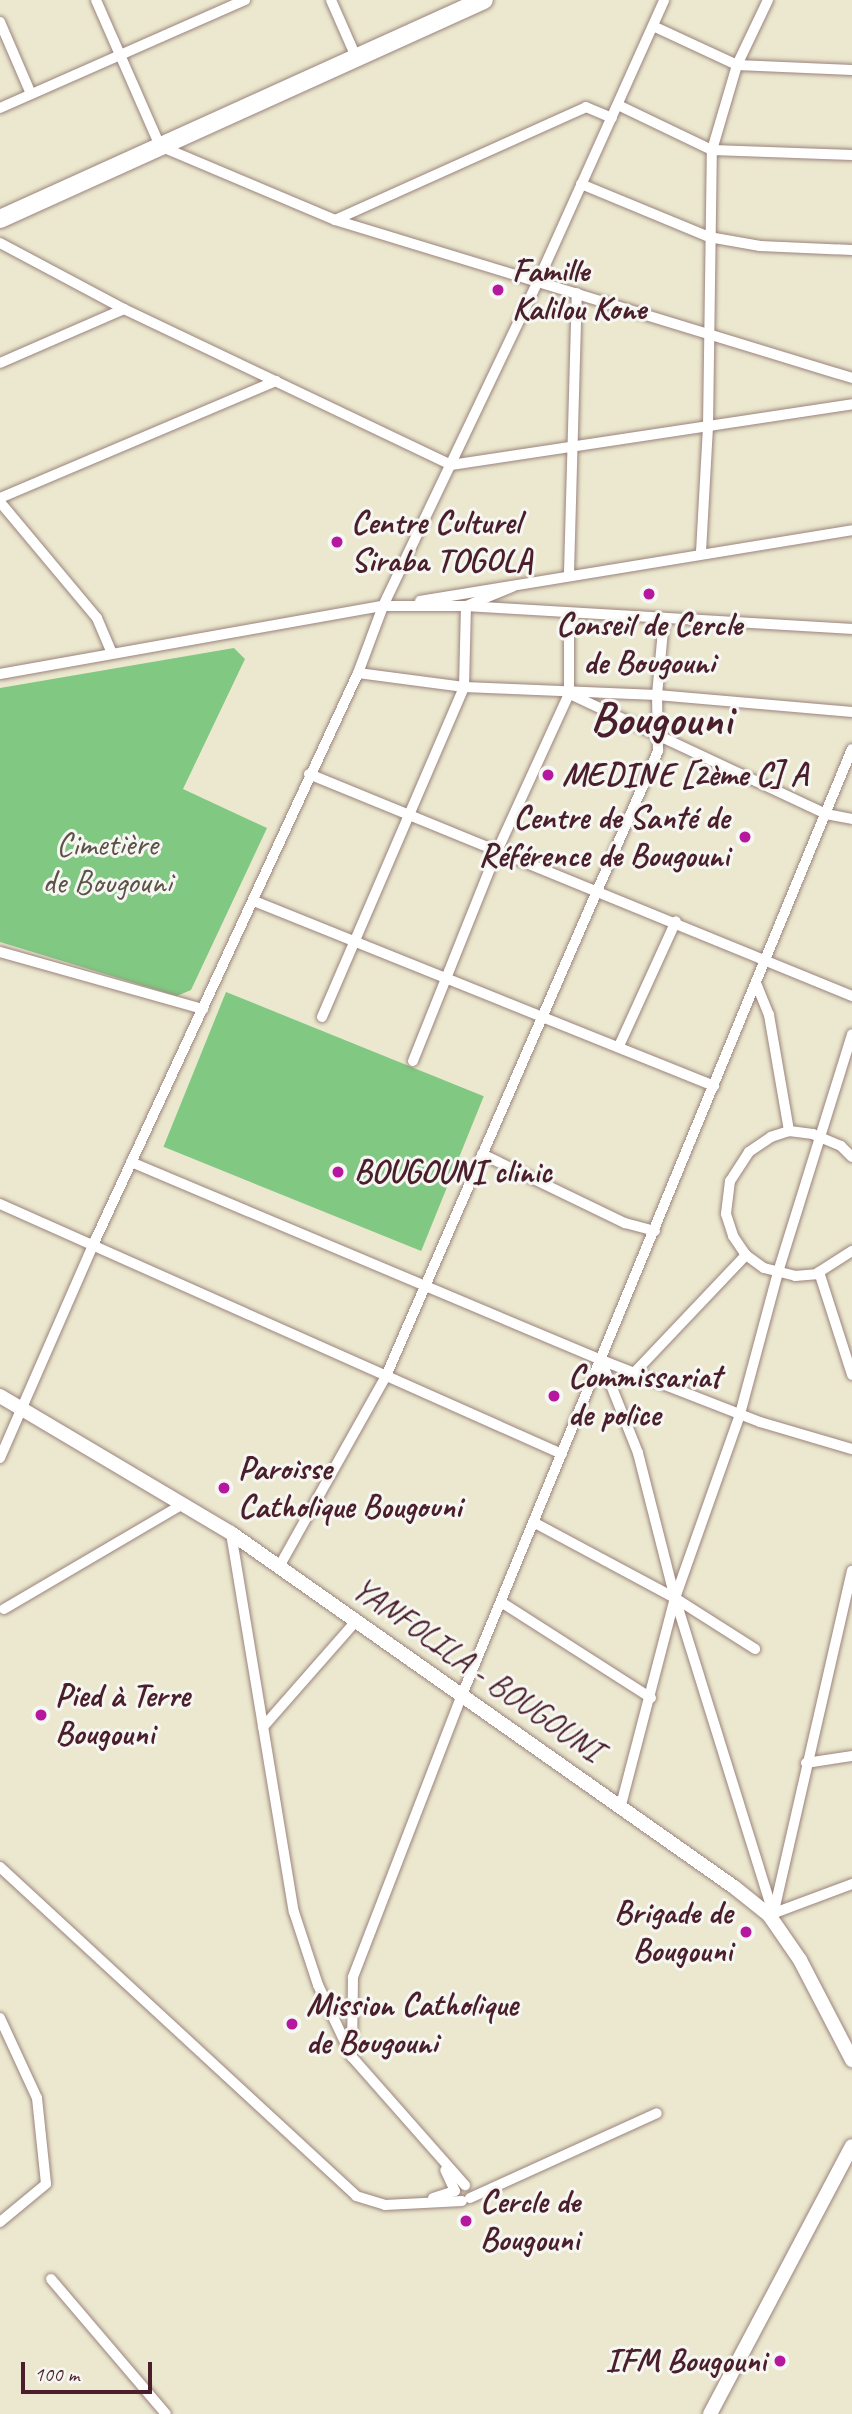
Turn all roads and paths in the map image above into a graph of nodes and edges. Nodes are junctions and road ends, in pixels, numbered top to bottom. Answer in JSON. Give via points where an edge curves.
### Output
{"nodes":[{"id":1,"x":96,"y":0,"type":"edge"},
{"id":2,"x":245,"y":0,"type":"edge"},
{"id":3,"x":331,"y":0,"type":"edge"},
{"id":4,"x":484,"y":0,"type":"edge"},
{"id":5,"x":664,"y":0,"type":"edge"},
{"id":6,"x":768,"y":0,"type":"edge"},
{"id":7,"x":0,"y":22,"type":"edge"},
{"id":8,"x":653,"y":26,"type":"junction"},
{"id":9,"x":120,"y":56,"type":"junction"},
{"id":10,"x":356,"y":57,"type":"junction"},
{"id":11,"x":737,"y":65,"type":"junction"},
{"id":12,"x":852,"y":70,"type":"edge"},
{"id":13,"x":31,"y":94,"type":"junction"},
{"id":14,"x":618,"y":105,"type":"junction"},
{"id":15,"x":0,"y":108,"type":"edge"},
{"id":16,"x":612,"y":118,"type":"junction"},
{"id":17,"x":160,"y":146,"type":"junction"},
{"id":18,"x":712,"y":149,"type":"junction"},
{"id":19,"x":852,"y":155,"type":"edge"},
{"id":20,"x":581,"y":184,"type":"junction"},
{"id":21,"x":0,"y":219,"type":"edge"},
{"id":22,"x":335,"y":220,"type":"junction"},
{"id":23,"x":709,"y":237,"type":"junction"},
{"id":24,"x":0,"y":243,"type":"edge"},
{"id":25,"x":852,"y":250,"type":"edge"},
{"id":26,"x":538,"y":281,"type":"junction"},
{"id":27,"x":577,"y":293,"type":"junction"},
{"id":28,"x":124,"y":309,"type":"junction"},
{"id":29,"x":707,"y":333,"type":"junction"},
{"id":30,"x":0,"y":363,"type":"edge"},
{"id":31,"x":852,"y":377,"type":"edge"},
{"id":32,"x":276,"y":382,"type":"junction"},
{"id":33,"x":852,"y":404,"type":"edge"},
{"id":34,"x":708,"y":427,"type":"junction"},
{"id":35,"x":572,"y":446,"type":"junction"},
{"id":36,"x":450,"y":465,"type":"junction"},
{"id":37,"x":0,"y":500,"type":"edge"},
{"id":38,"x":852,"y":530,"type":"edge"},
{"id":39,"x":701,"y":552,"type":"junction"},
{"id":40,"x":569,"y":573,"type":"junction"},
{"id":41,"x":512,"y":587,"type":"junction"},
{"id":42,"x":383,"y":606,"type":"junction"},
{"id":43,"x":466,"y":606,"type":"junction"},
{"id":44,"x":569,"y":614,"type":"junction"},
{"id":45,"x":664,"y":619,"type":"junction"},
{"id":46,"x":852,"y":629,"type":"edge"},
{"id":47,"x":113,"y":653,"type":"junction"},
{"id":48,"x":358,"y":673,"type":"junction"},
{"id":49,"x":0,"y":674,"type":"edge"},
{"id":50,"x":464,"y":687,"type":"junction"},
{"id":51,"x":569,"y":694,"type":"junction"},
{"id":52,"x":657,"y":695,"type":"junction"},
{"id":53,"x":852,"y":712,"type":"edge"},
{"id":54,"x":659,"y":738,"type":"junction"},
{"id":55,"x":852,"y":750,"type":"edge"},
{"id":56,"x":309,"y":774,"type":"junction"},
{"id":57,"x":409,"y":814,"type":"junction"},
{"id":58,"x":826,"y":814,"type":"junction"},
{"id":59,"x":852,"y":819,"type":"edge"},
{"id":60,"x":498,"y":849,"type":"junction"},
{"id":61,"x":596,"y":888,"type":"junction"},
{"id":62,"x":254,"y":901,"type":"junction"},
{"id":63,"x":676,"y":921,"type":"junction"},
{"id":64,"x":353,"y":941,"type":"junction"},
{"id":65,"x":0,"y":952,"type":"edge"},
{"id":66,"x":765,"y":958,"type":"junction"},
{"id":67,"x":447,"y":978,"type":"junction"},
{"id":68,"x":756,"y":983,"type":"junction"},
{"id":69,"x":852,"y":996,"type":"edge"},
{"id":70,"x":203,"y":1009,"type":"junction"},
{"id":71,"x":542,"y":1014,"type":"junction"},
{"id":72,"x":323,"y":1017,"type":"dead end"},
{"id":73,"x":852,"y":1034,"type":"edge"},
{"id":74,"x":619,"y":1046,"type":"junction"},
{"id":75,"x":413,"y":1062,"type":"dead end"},
{"id":76,"x":714,"y":1086,"type":"junction"},
{"id":77,"x":789,"y":1131,"type":"junction"},
{"id":78,"x":821,"y":1137,"type":"junction"},
{"id":79,"x":482,"y":1154,"type":"junction"},
{"id":80,"x":852,"y":1157,"type":"edge"},
{"id":81,"x":131,"y":1162,"type":"junction"},
{"id":82,"x":0,"y":1204,"type":"edge"},
{"id":83,"x":655,"y":1231,"type":"junction"},
{"id":84,"x":93,"y":1245,"type":"junction"},
{"id":85,"x":852,"y":1251,"type":"edge"},
{"id":86,"x":746,"y":1255,"type":"junction"},
{"id":87,"x":778,"y":1272,"type":"junction"},
{"id":88,"x":820,"y":1272,"type":"junction"},
{"id":89,"x":423,"y":1286,"type":"junction"},
{"id":90,"x":601,"y":1360,"type":"junction"},
{"id":91,"x":634,"y":1373,"type":"junction"},
{"id":92,"x":852,"y":1374,"type":"edge"},
{"id":93,"x":386,"y":1376,"type":"junction"},
{"id":94,"x":0,"y":1396,"type":"edge"},
{"id":95,"x":22,"y":1409,"type":"junction"},
{"id":96,"x":740,"y":1414,"type":"junction"},
{"id":97,"x":852,"y":1449,"type":"edge"},
{"id":98,"x":562,"y":1454,"type":"junction"},
{"id":99,"x":0,"y":1458,"type":"edge"},
{"id":100,"x":183,"y":1504,"type":"junction"},
{"id":101,"x":535,"y":1523,"type":"junction"},
{"id":102,"x":231,"y":1533,"type":"junction"},
{"id":103,"x":280,"y":1565,"type":"junction"},
{"id":104,"x":852,"y":1572,"type":"edge"},
{"id":105,"x":675,"y":1598,"type":"junction"},
{"id":106,"x":501,"y":1602,"type":"junction"},
{"id":107,"x":4,"y":1609,"type":"dead end"},
{"id":108,"x":847,"y":1614,"type":"edge"},
{"id":109,"x":357,"y":1620,"type":"junction"},
{"id":110,"x":755,"y":1649,"type":"dead end"},
{"id":111,"x":462,"y":1695,"type":"junction"},
{"id":112,"x":651,"y":1698,"type":"junction"},
{"id":113,"x":263,"y":1727,"type":"junction"},
{"id":114,"x":852,"y":1756,"type":"edge"},
{"id":115,"x":806,"y":1763,"type":"junction"},
{"id":116,"x":621,"y":1805,"type":"junction"},
{"id":117,"x":0,"y":1867,"type":"edge"},
{"id":118,"x":852,"y":1884,"type":"edge"},
{"id":119,"x":771,"y":1914,"type":"junction"},
{"id":120,"x":0,"y":2018,"type":"edge"},
{"id":121,"x":352,"y":2057,"type":"junction"},
{"id":122,"x":852,"y":2060,"type":"edge"},
{"id":123,"x":657,"y":2113,"type":"dead end"},
{"id":124,"x":852,"y":2146,"type":"edge"},
{"id":125,"x":464,"y":2192,"type":"junction"},
{"id":126,"x":0,"y":2222,"type":"edge"},
{"id":127,"x":51,"y":2279,"type":"dead end"},
{"id":128,"x":166,"y":2414,"type":"edge"},
{"id":129,"x":710,"y":2414,"type":"edge"}],
"edges":[{"from":1,"to":9,"type":"street"},
{"from":2,"to":9,"type":"street"},
{"from":3,"to":10,"type":"street"},
{"from":4,"to":10,"type":"highway"},
{"from":5,"to":8,"type":"street"},
{"from":6,"to":11,"type":"street"},
{"from":7,"to":13,"type":"street"},
{"from":8,"to":11,"type":"street"},
{"from":8,"to":14,"type":"street"},
{"from":9,"to":13,"type":"street"},
{"from":9,"to":17,"type":"street"},
{"from":10,"to":17,"type":"highway"},
{"from":11,"to":12,"type":"street"},
{"from":11,"to":18,"type":"street"},
{"from":13,"to":15,"type":"street"},
{"from":14,"to":16,"type":"street"},
{"from":14,"to":18,"type":"street"},
{"from":16,"to":20,"type":"street"},
{"from":16,"to":22,"type":"street","via":[[586,107]]},
{"from":17,"to":21,"type":"highway"},
{"from":17,"to":22,"type":"street"},
{"from":18,"to":19,"type":"street"},
{"from":18,"to":23,"type":"street"},
{"from":20,"to":23,"type":"street"},
{"from":20,"to":26,"type":"street"},
{"from":22,"to":26,"type":"street"},
{"from":23,"to":25,"type":"street","via":[[760,246]]},
{"from":23,"to":29,"type":"street"},
{"from":24,"to":28,"type":"street"},
{"from":26,"to":27,"type":"street"},
{"from":26,"to":36,"type":"street"},
{"from":27,"to":29,"type":"street"},
{"from":27,"to":35,"type":"street"},
{"from":28,"to":30,"type":"street"},
{"from":28,"to":32,"type":"street"},
{"from":29,"to":31,"type":"street"},
{"from":29,"to":34,"type":"street"},
{"from":32,"to":36,"type":"street"},
{"from":32,"to":37,"type":"street"},
{"from":33,"to":34,"type":"street"},
{"from":34,"to":35,"type":"street"},
{"from":34,"to":39,"type":"street"},
{"from":35,"to":36,"type":"street"},
{"from":35,"to":40,"type":"street"},
{"from":36,"to":42,"type":"street"},
{"from":37,"to":47,"type":"street","via":[[97,618]]},
{"from":38,"to":39,"type":"street"},
{"from":39,"to":40,"type":"street"},
{"from":40,"to":41,"type":"street"},
{"from":41,"to":42,"type":"street"},
{"from":41,"to":43,"type":"street"},
{"from":42,"to":43,"type":"street"},
{"from":42,"to":47,"type":"street"},
{"from":42,"to":48,"type":"street"},
{"from":43,"to":44,"type":"street"},
{"from":43,"to":50,"type":"street"},
{"from":44,"to":45,"type":"street"},
{"from":44,"to":51,"type":"street"},
{"from":45,"to":46,"type":"street"},
{"from":45,"to":52,"type":"street"},
{"from":47,"to":49,"type":"street"},
{"from":48,"to":50,"type":"street"},
{"from":48,"to":56,"type":"street"},
{"from":50,"to":51,"type":"street"},
{"from":50,"to":57,"type":"street"},
{"from":51,"to":52,"type":"street"},
{"from":51,"to":54,"type":"street"},
{"from":51,"to":60,"type":"street"},
{"from":52,"to":53,"type":"street"},
{"from":52,"to":54,"type":"street"},
{"from":54,"to":58,"type":"street"},
{"from":54,"to":61,"type":"street","via":[[658,751]]},
{"from":55,"to":58,"type":"street"},
{"from":56,"to":57,"type":"street"},
{"from":56,"to":62,"type":"street"},
{"from":57,"to":60,"type":"street"},
{"from":57,"to":64,"type":"street"},
{"from":58,"to":59,"type":"street"},
{"from":58,"to":66,"type":"street"},
{"from":60,"to":61,"type":"street"},
{"from":60,"to":67,"type":"street"},
{"from":61,"to":63,"type":"street"},
{"from":61,"to":71,"type":"street"},
{"from":62,"to":64,"type":"street"},
{"from":62,"to":70,"type":"street"},
{"from":63,"to":66,"type":"street"},
{"from":63,"to":74,"type":"street"},
{"from":64,"to":67,"type":"street"},
{"from":64,"to":72,"type":"street"},
{"from":65,"to":70,"type":"street"},
{"from":66,"to":68,"type":"street"},
{"from":66,"to":69,"type":"street"},
{"from":67,"to":71,"type":"street"},
{"from":67,"to":75,"type":"street"},
{"from":68,"to":76,"type":"street"},
{"from":68,"to":77,"type":"street","via":[[769,1015]]},
{"from":70,"to":81,"type":"street"},
{"from":71,"to":74,"type":"street"},
{"from":71,"to":79,"type":"street"},
{"from":73,"to":78,"type":"street"},
{"from":74,"to":76,"type":"street"},
{"from":76,"to":83,"type":"street"},
{"from":77,"to":78,"type":"street"},
{"from":77,"to":86,"type":"street","via":[[749,1152],[730,1181],[726,1213],[733,1236]]},
{"from":78,"to":80,"type":"street"},
{"from":78,"to":87,"type":"street"},
{"from":79,"to":83,"type":"street","via":[[625,1223]]},
{"from":79,"to":89,"type":"street"},
{"from":81,"to":84,"type":"street"},
{"from":81,"to":89,"type":"street"},
{"from":82,"to":84,"type":"street"},
{"from":83,"to":90,"type":"street"},
{"from":84,"to":93,"type":"street"},
{"from":84,"to":95,"type":"street"},
{"from":85,"to":88,"type":"street"},
{"from":86,"to":87,"type":"street"},
{"from":86,"to":91,"type":"street"},
{"from":87,"to":88,"type":"street","via":[[795,1276]]},
{"from":87,"to":96,"type":"street"},
{"from":88,"to":92,"type":"street"},
{"from":89,"to":90,"type":"street"},
{"from":89,"to":93,"type":"street"},
{"from":90,"to":91,"type":"street"},
{"from":90,"to":98,"type":"street"},
{"from":90,"to":105,"type":"street","via":[[638,1453]]},
{"from":91,"to":96,"type":"street"},
{"from":93,"to":98,"type":"street"},
{"from":93,"to":103,"type":"street"},
{"from":94,"to":95,"type":"main road","name":"YANFOLILA - BOUGOUNI"},
{"from":95,"to":99,"type":"street"},
{"from":95,"to":100,"type":"main road","name":"YANFOLILA - BOUGOUNI"},
{"from":96,"to":97,"type":"street"},
{"from":96,"to":105,"type":"street"},
{"from":98,"to":101,"type":"street"},
{"from":100,"to":102,"type":"main road","name":"YANFOLILA - BOUGOUNI"},
{"from":100,"to":107,"type":"street"},
{"from":101,"to":105,"type":"street"},
{"from":101,"to":106,"type":"street"},
{"from":102,"to":103,"type":"main road","name":"YANFOLILA - BOUGOUNI"},
{"from":102,"to":113,"type":"street"},
{"from":103,"to":109,"type":"main road","name":"YANFOLILA - BOUGOUNI"},
{"from":104,"to":108,"type":"street"},
{"from":105,"to":110,"type":"street"},
{"from":105,"to":112,"type":"street"},
{"from":105,"to":119,"type":"street"},
{"from":106,"to":111,"type":"street"},
{"from":106,"to":112,"type":"street"},
{"from":108,"to":115,"type":"street"},
{"from":109,"to":111,"type":"main road","name":"YANFOLILA - BOUGOUNI"},
{"from":109,"to":113,"type":"street"},
{"from":111,"to":116,"type":"main road","name":"YANFOLILA - BOUGOUNI"},
{"from":111,"to":121,"type":"street","via":[[353,1977]]},
{"from":112,"to":116,"type":"street"},
{"from":113,"to":121,"type":"street","via":[[294,1912],[318,1985]]},
{"from":114,"to":115,"type":"street"},
{"from":115,"to":119,"type":"street"},
{"from":116,"to":119,"type":"main road","name":"YANFOLILA - BOUGOUNI"},
{"from":117,"to":125,"type":"street","via":[[356,2196],[385,2205]]},
{"from":118,"to":119,"type":"street"},
{"from":119,"to":122,"type":"main road","name":"YANFOLILA - BOUGOUNI"},
{"from":120,"to":126,"type":"street","via":[[37,2098],[46,2184]]},
{"from":121,"to":125,"type":"street"},
{"from":123,"to":125,"type":"street"},
{"from":124,"to":129,"type":"main road"},
{"from":127,"to":128,"type":"street"}]}
